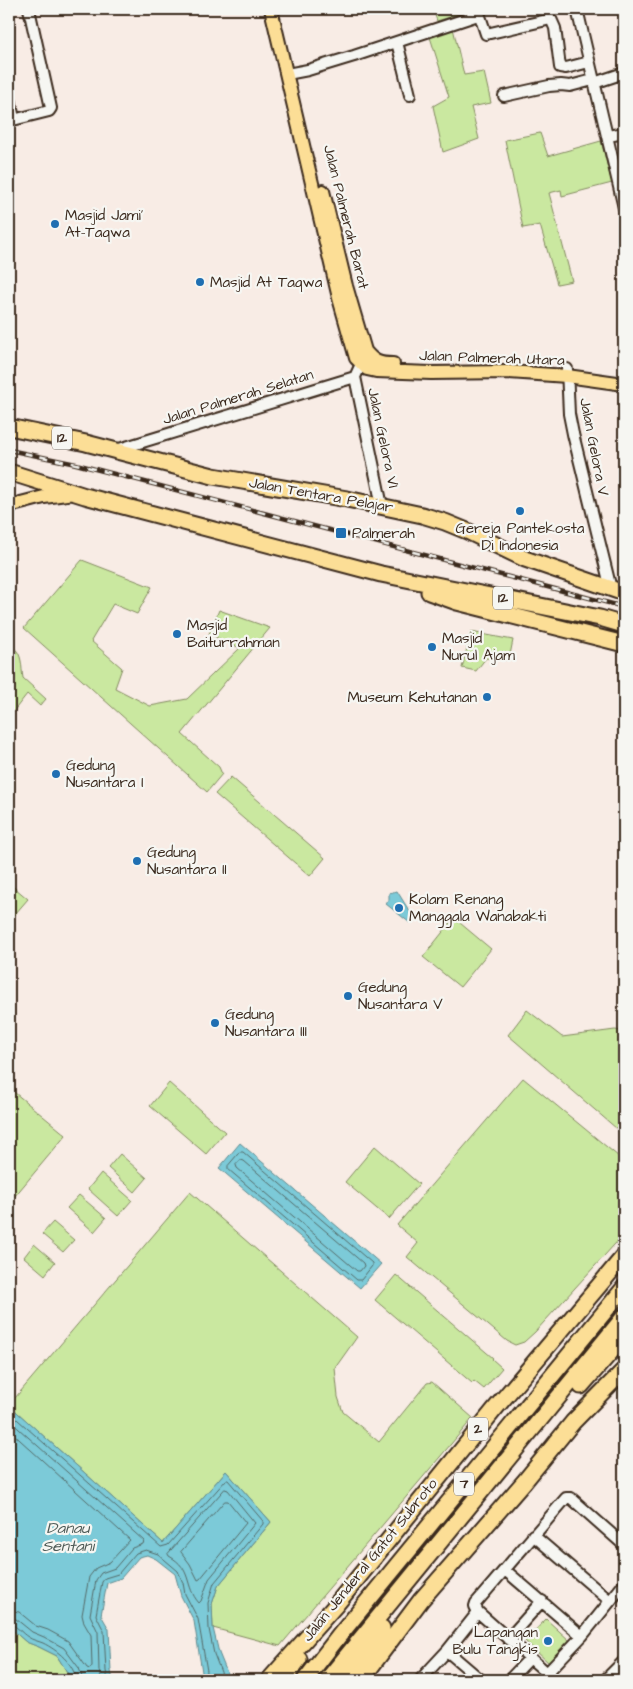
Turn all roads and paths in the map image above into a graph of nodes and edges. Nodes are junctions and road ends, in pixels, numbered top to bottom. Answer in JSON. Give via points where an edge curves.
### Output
{"nodes":[{"id":1,"x":29,"y":9,"type":"edge"},
{"id":2,"x":272,"y":9,"type":"edge"},
{"id":3,"x":279,"y":9,"type":"edge"},
{"id":4,"x":577,"y":9,"type":"edge"},
{"id":5,"x":480,"y":11,"type":"edge"},
{"id":6,"x":396,"y":42,"type":"junction"},
{"id":7,"x":588,"y":62,"type":"junction"},
{"id":8,"x":291,"y":73,"type":"junction"},
{"id":9,"x":624,"y":73,"type":"edge"},
{"id":10,"x":593,"y":82,"type":"junction"},
{"id":11,"x":9,"y":94,"type":"edge"},
{"id":12,"x":410,"y":95,"type":"dead end"},
{"id":13,"x":504,"y":96,"type":"dead end"},
{"id":14,"x":12,"y":120,"type":"edge"},
{"id":15,"x":624,"y":133,"type":"edge"},
{"id":16,"x":608,"y":136,"type":"junction"},
{"id":17,"x":624,"y":208,"type":"edge"},
{"id":18,"x":361,"y":364,"type":"junction"},
{"id":19,"x":379,"y":364,"type":"joint"},
{"id":20,"x":431,"y":369,"type":"junction"},
{"id":21,"x":567,"y":372,"type":"junction"},
{"id":22,"x":624,"y":376,"type":"edge"},
{"id":23,"x":355,"y":377,"type":"junction"},
{"id":24,"x":624,"y":384,"type":"edge"},
{"id":25,"x":9,"y":427,"type":"edge"},
{"id":26,"x":115,"y":450,"type":"junction"},
{"id":27,"x":9,"y":472,"type":"edge"},
{"id":28,"x":76,"y":493,"type":"junction"},
{"id":29,"x":9,"y":506,"type":"edge"},
{"id":30,"x":382,"y":506,"type":"junction"},
{"id":31,"x":381,"y":574,"type":"junction"},
{"id":32,"x":617,"y":591,"type":"edge"},
{"id":33,"x":624,"y":625,"type":"edge"},
{"id":34,"x":624,"y":644,"type":"edge"},
{"id":35,"x":624,"y":1256,"type":"edge"},
{"id":36,"x":624,"y":1288,"type":"edge"},
{"id":37,"x":624,"y":1317,"type":"edge"},
{"id":38,"x":624,"y":1337,"type":"edge"},
{"id":39,"x":624,"y":1370,"type":"edge"},
{"id":40,"x":505,"y":1464,"type":"junction"},
{"id":41,"x":533,"y":1535,"type":"junction"},
{"id":42,"x":624,"y":1545,"type":"edge"},
{"id":43,"x":418,"y":1567,"type":"junction"},
{"id":44,"x":505,"y":1570,"type":"junction"},
{"id":45,"x":624,"y":1584,"type":"edge"},
{"id":46,"x":542,"y":1601,"type":"junction"},
{"id":47,"x":610,"y":1601,"type":"junction"},
{"id":48,"x":335,"y":1606,"type":"junction"},
{"id":49,"x":478,"y":1612,"type":"junction"},
{"id":50,"x":582,"y":1636,"type":"junction"},
{"id":51,"x":508,"y":1639,"type":"junction"},
{"id":52,"x":447,"y":1651,"type":"junction"},
{"id":53,"x":530,"y":1658,"type":"junction"},
{"id":54,"x":624,"y":1661,"type":"edge"},
{"id":55,"x":551,"y":1677,"type":"edge"},
{"id":56,"x":269,"y":1680,"type":"edge"},
{"id":57,"x":284,"y":1680,"type":"edge"},
{"id":58,"x":305,"y":1680,"type":"edge"},
{"id":59,"x":327,"y":1680,"type":"edge"},
{"id":60,"x":344,"y":1680,"type":"edge"},
{"id":61,"x":361,"y":1680,"type":"edge"},
{"id":62,"x":420,"y":1680,"type":"edge"},
{"id":63,"x":481,"y":1680,"type":"edge"},
{"id":64,"x":509,"y":1680,"type":"edge"},
{"id":65,"x":605,"y":1680,"type":"edge"}],
"edges":[{"from":1,"to":14,"type":"street","via":[[51,108]]},
{"from":2,"to":8,"type":"main road","name":"Jalan Palmerah Barat"},
{"from":3,"to":8,"type":"main road","name":"Jalan Palmerah Barat"},
{"from":4,"to":7,"type":"street"},
{"from":5,"to":6,"type":"street"},
{"from":5,"to":7,"type":"street","via":[[486,34],[551,19],[560,67]]},
{"from":6,"to":8,"type":"street"},
{"from":6,"to":12,"type":"street"},
{"from":7,"to":10,"type":"street"},
{"from":8,"to":18,"type":"main road","name":"Jalan Palmerah Barat","via":[[339,298],[356,358]]},
{"from":8,"to":19,"type":"main road","name":"Jalan Palmerah Barat","via":[[362,342],[369,357]]},
{"from":9,"to":10,"type":"street"},
{"from":10,"to":13,"type":"street","via":[[557,85]]},
{"from":10,"to":16,"type":"street"},
{"from":11,"to":14,"type":"street"},
{"from":15,"to":16,"type":"street"},
{"from":16,"to":17,"type":"street"},
{"from":18,"to":20,"type":"main road","name":"Jalan Palmerah Utara","via":[[376,371]]},
{"from":18,"to":23,"type":"street"},
{"from":19,"to":20,"type":"main road","name":"Jalan Palmerah Utara"},
{"from":20,"to":21,"type":"main road","name":"Jalan Palmerah Utara"},
{"from":21,"to":22,"type":"main road","name":"Jalan Palmerah Utara"},
{"from":21,"to":24,"type":"main road","name":"Jalan Palmerah Utara"},
{"from":21,"to":32,"type":"street","name":"Jalan Gelora V","via":[[573,434]]},
{"from":23,"to":26,"type":"street","name":"Jalan Palmerah Selatan"},
{"from":23,"to":30,"type":"street","name":"Jalan Gelora VI"},
{"from":25,"to":26,"type":"highway","name":"Jalan Tentara Pelajar","number":"12"},
{"from":26,"to":30,"type":"highway","name":"Jalan Tentara Pelajar","number":"12","via":[[213,476]]},
{"from":27,"to":28,"type":"highway","number":"12"},
{"from":28,"to":29,"type":"main road"},
{"from":28,"to":31,"type":"highway","number":"12"},
{"from":30,"to":32,"type":"highway","name":"Jalan Tentara Pelajar","number":"12","via":[[445,522],[525,559]]},
{"from":31,"to":33,"type":"highway","number":"12"},
{"from":31,"to":34,"type":"highway","via":[[457,602]]},
{"from":35,"to":48,"type":"highway","name":"Jalan Jenderal Gatot Subroto","number":"2"},
{"from":36,"to":58,"type":"highway","number":"7"},
{"from":37,"to":40,"type":"highway","number":"7"},
{"from":38,"to":40,"type":"highway","via":[[546,1425]]},
{"from":39,"to":61,"type":"highway","via":[[573,1422],[421,1600]]},
{"from":40,"to":43,"type":"highway","number":"7"},
{"from":41,"to":42,"type":"street","via":[[569,1497]]},
{"from":41,"to":44,"type":"street"},
{"from":41,"to":47,"type":"street"},
{"from":43,"to":59,"type":"highway","number":"7"},
{"from":43,"to":60,"type":"highway","via":[[401,1602]]},
{"from":44,"to":46,"type":"street"},
{"from":44,"to":49,"type":"street","via":[[476,1603]]},
{"from":45,"to":47,"type":"street"},
{"from":46,"to":50,"type":"street"},
{"from":46,"to":51,"type":"street"},
{"from":47,"to":50,"type":"street"},
{"from":48,"to":56,"type":"highway","name":"Jalan Jenderal Gatot Subroto","number":"2"},
{"from":48,"to":57,"type":"highway"},
{"from":49,"to":51,"type":"street"},
{"from":49,"to":52,"type":"street"},
{"from":50,"to":55,"type":"street"},
{"from":51,"to":53,"type":"street"},
{"from":52,"to":62,"type":"street"},
{"from":52,"to":63,"type":"street"},
{"from":53,"to":55,"type":"street"},
{"from":53,"to":64,"type":"street"},
{"from":54,"to":65,"type":"street"}]}
